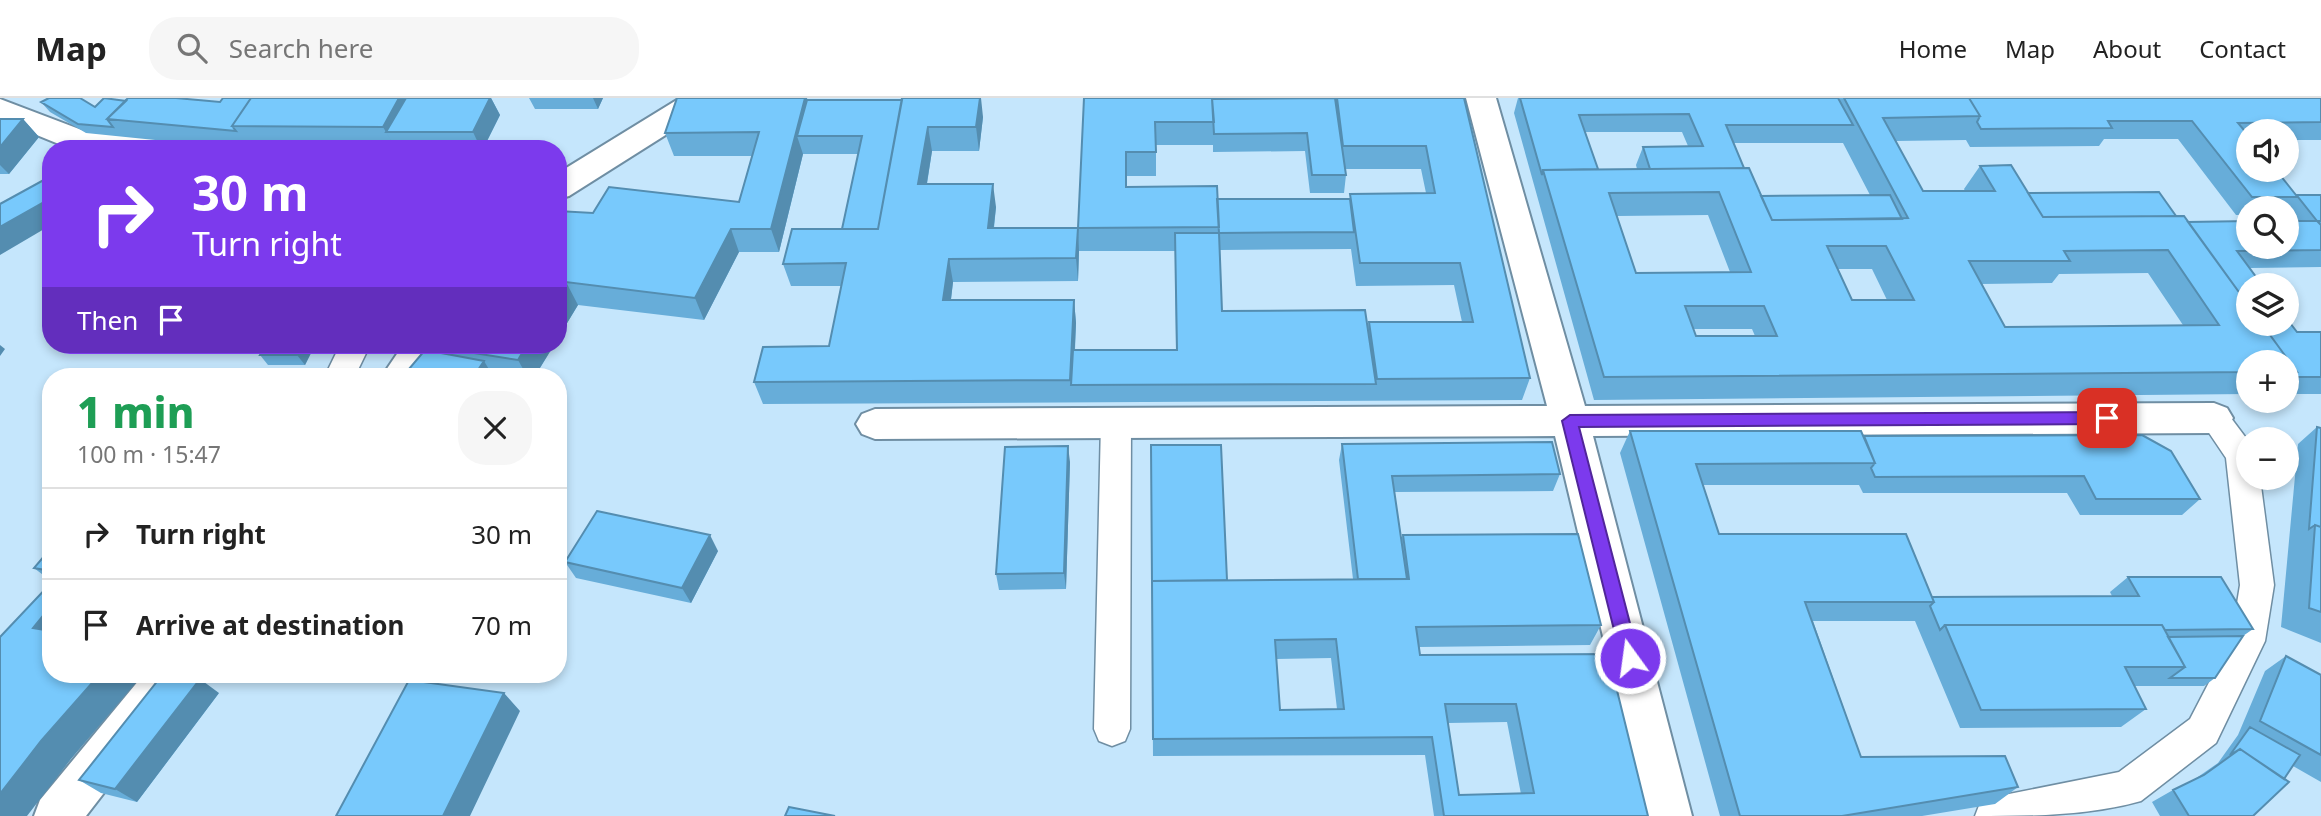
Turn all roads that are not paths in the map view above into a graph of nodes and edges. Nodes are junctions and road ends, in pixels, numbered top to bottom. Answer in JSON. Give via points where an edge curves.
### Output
{"nodes":[{"id":1,"x":702,"y":98,"type":"edge"},
{"id":2,"x":1481,"y":98,"type":"edge"},
{"id":3,"x":0,"y":109,"type":"edge"},
{"id":4,"x":78,"y":140,"type":"edge"},
{"id":5,"x":567,"y":182,"type":"edge"},
{"id":6,"x":2214,"y":418,"type":"joint"},
{"id":7,"x":1570,"y":421,"type":"junction"},
{"id":8,"x":1116,"y":423,"type":"junction"},
{"id":9,"x":874,"y":424,"type":"dead end"},
{"id":10,"x":163,"y":683,"type":"edge"},
{"id":11,"x":1112,"y":729,"type":"dead end"},
{"id":12,"x":57,"y":816,"type":"edge"},
{"id":13,"x":1670,"y":816,"type":"edge"},
{"id":14,"x":1994,"y":816,"type":"edge"}],
"edges":[{"from":1,"to":5,"type":"street"},
{"from":2,"to":7,"type":"street"},
{"from":3,"to":4,"type":"street"},
{"from":6,"to":7,"type":"street"},
{"from":6,"to":14,"type":"lane","via":[[2241,456],[2258,585],[2248,641],[2203,731],[2127,788]]},
{"from":7,"to":8,"type":"street"},
{"from":7,"to":13,"type":"street"},
{"from":8,"to":9,"type":"street"},
{"from":8,"to":11,"type":"lane"},
{"from":10,"to":12,"type":"street"}]}
